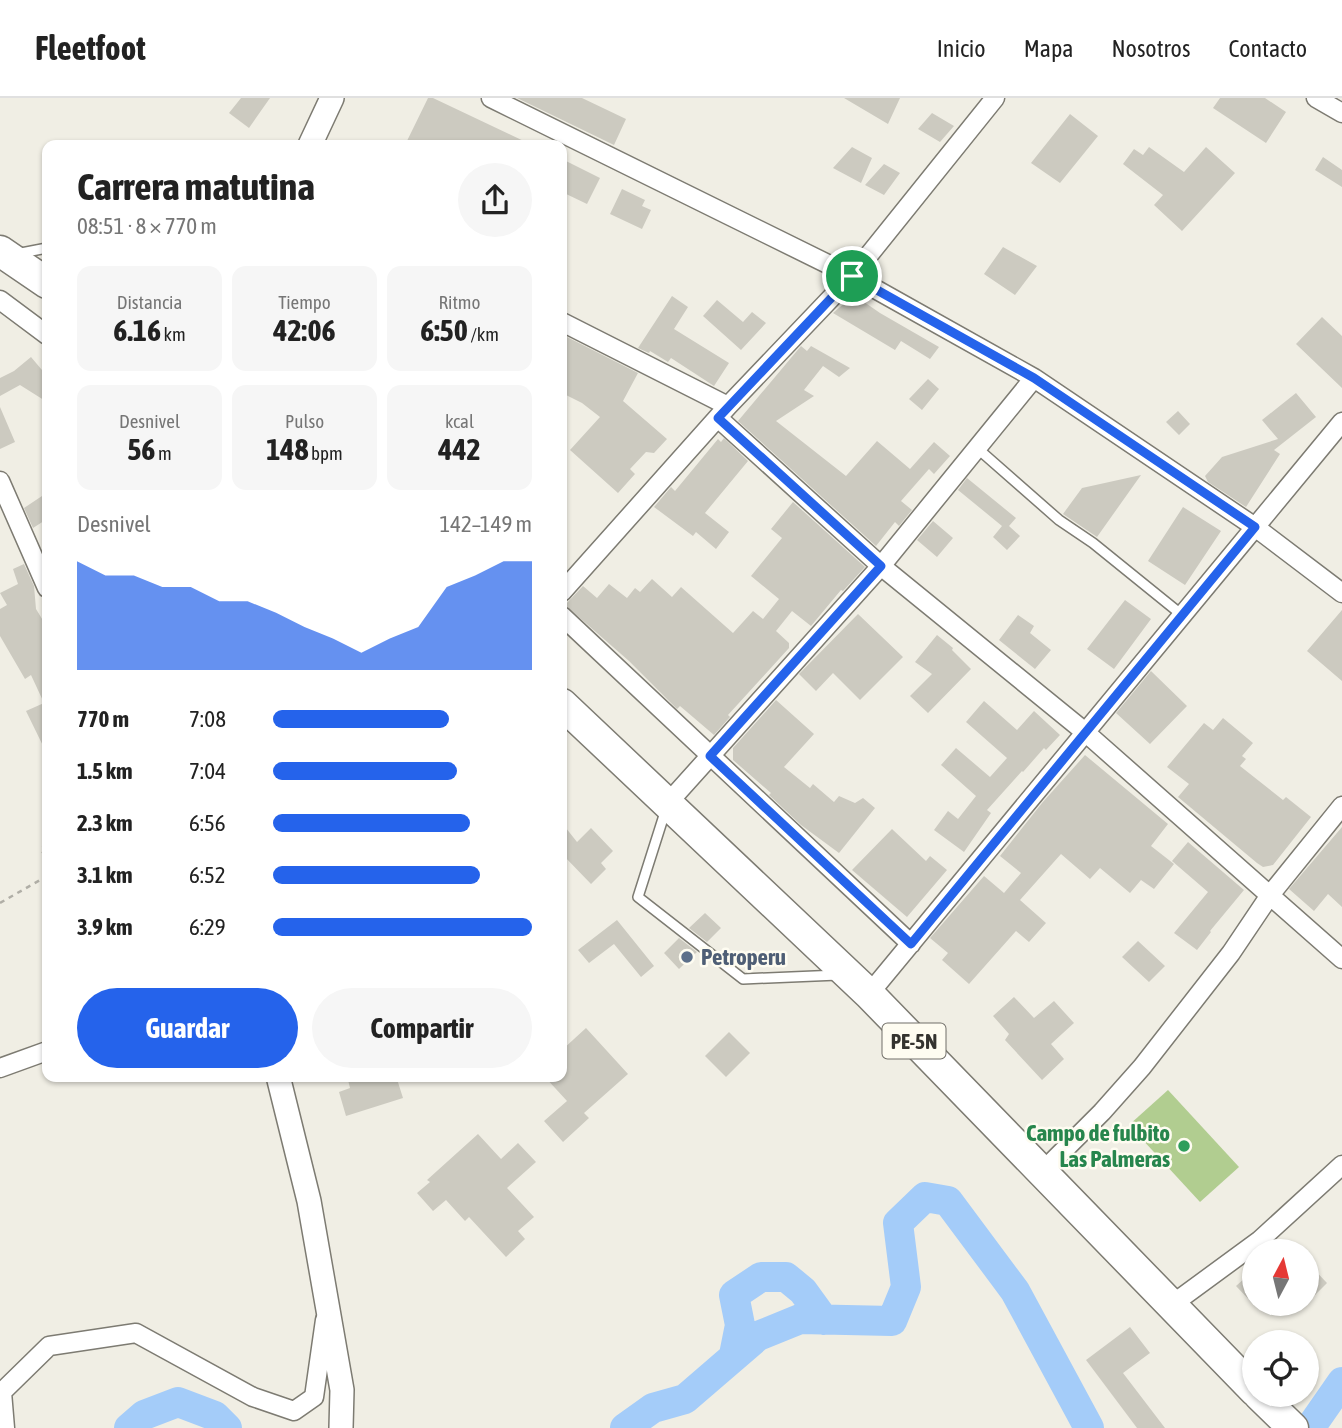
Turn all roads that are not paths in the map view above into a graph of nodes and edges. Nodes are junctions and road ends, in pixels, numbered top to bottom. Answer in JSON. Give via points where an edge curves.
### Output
{"nodes":[{"id":1,"x":332,"y":98,"type":"edge"},
{"id":2,"x":491,"y":98,"type":"edge"},
{"id":3,"x":995,"y":98,"type":"edge"},
{"id":4,"x":1316,"y":98,"type":"edge"},
{"id":5,"x":1342,"y":113,"type":"edge"},
{"id":6,"x":312,"y":140,"type":"edge"},
{"id":7,"x":42,"y":249,"type":"edge"},
{"id":8,"x":4,"y":253,"type":"edge"},
{"id":9,"x":852,"y":276,"type":"junction"},
{"id":10,"x":42,"y":280,"type":"edge"},
{"id":11,"x":0,"y":300,"type":"edge"},
{"id":12,"x":567,"y":325,"type":"edge"},
{"id":13,"x":42,"y":331,"type":"edge"},
{"id":14,"x":1034,"y":378,"type":"junction"},
{"id":15,"x":723,"y":412,"type":"junction"},
{"id":16,"x":1342,"y":422,"type":"edge"},
{"id":17,"x":977,"y":447,"type":"junction"},
{"id":18,"x":0,"y":481,"type":"edge"},
{"id":19,"x":1255,"y":527,"type":"junction"},
{"id":20,"x":881,"y":566,"type":"junction"},
{"id":21,"x":42,"y":578,"type":"edge"},
{"id":22,"x":567,"y":586,"type":"edge"},
{"id":23,"x":1342,"y":593,"type":"edge"},
{"id":24,"x":1182,"y":615,"type":"junction"},
{"id":25,"x":567,"y":621,"type":"edge"},
{"id":26,"x":567,"y":709,"type":"edge"},
{"id":27,"x":1085,"y":732,"type":"junction"},
{"id":28,"x":710,"y":756,"type":"junction"},
{"id":29,"x":667,"y":804,"type":"junction"},
{"id":30,"x":1342,"y":806,"type":"edge"},
{"id":31,"x":1270,"y":895,"type":"junction"},
{"id":32,"x":911,"y":944,"type":"junction"},
{"id":33,"x":1342,"y":959,"type":"edge"},
{"id":34,"x":859,"y":985,"type":"junction"},
{"id":35,"x":42,"y":1053,"type":"edge"},
{"id":36,"x":0,"y":1068,"type":"edge"},
{"id":37,"x":279,"y":1082,"type":"edge"},
{"id":38,"x":1342,"y":1165,"type":"edge"},
{"id":39,"x":1041,"y":1173,"type":"junction"},
{"id":40,"x":1170,"y":1306,"type":"junction"},
{"id":41,"x":327,"y":1310,"type":"junction"},
{"id":42,"x":1242,"y":1378,"type":"edge"},
{"id":43,"x":1,"y":1392,"type":"edge"},
{"id":44,"x":5,"y":1428,"type":"edge"},
{"id":45,"x":341,"y":1428,"type":"edge"}],
"edges":[{"from":1,"to":6,"type":"street"},
{"from":2,"to":9,"type":"street"},
{"from":3,"to":9,"type":"street"},
{"from":4,"to":5,"type":"street"},
{"from":7,"to":8,"type":"lane"},
{"from":8,"to":10,"type":"highway"},
{"from":9,"to":14,"type":"street"},
{"from":9,"to":15,"type":"street"},
{"from":11,"to":13,"type":"street"},
{"from":12,"to":15,"type":"street"},
{"from":14,"to":17,"type":"street"},
{"from":14,"to":19,"type":"street"},
{"from":15,"to":20,"type":"street"},
{"from":15,"to":22,"type":"street"},
{"from":16,"to":19,"type":"street"},
{"from":17,"to":20,"type":"street"},
{"from":17,"to":24,"type":"lane","via":[[1059,520]]},
{"from":18,"to":21,"type":"street"},
{"from":19,"to":23,"type":"street"},
{"from":19,"to":24,"type":"street"},
{"from":20,"to":27,"type":"street"},
{"from":20,"to":28,"type":"street"},
{"from":24,"to":27,"type":"street"},
{"from":25,"to":28,"type":"street"},
{"from":26,"to":29,"type":"highway","number":"PE-5N"},
{"from":27,"to":31,"type":"street"},
{"from":27,"to":32,"type":"street"},
{"from":28,"to":29,"type":"street"},
{"from":28,"to":32,"type":"street"},
{"from":29,"to":34,"type":"highway","number":"PE-5N"},
{"from":29,"to":34,"type":"lane","via":[[638,897],[743,979]]},
{"from":30,"to":31,"type":"street"},
{"from":31,"to":33,"type":"street"},
{"from":31,"to":39,"type":"street","via":[[1231,953],[1135,1075]]},
{"from":32,"to":34,"type":"street"},
{"from":34,"to":39,"type":"highway","number":"PE-5N"},
{"from":35,"to":36,"type":"street"},
{"from":37,"to":41,"type":"street","via":[[309,1201]]},
{"from":38,"to":40,"type":"street","via":[[1260,1240]]},
{"from":39,"to":40,"type":"highway","number":"PE-5N"},
{"from":40,"to":42,"type":"highway","number":"PE-5N"},
{"from":41,"to":43,"type":"street","via":[[314,1397],[294,1411],[253,1397],[136,1333],[48,1346]]},
{"from":41,"to":45,"type":"street","via":[[342,1390]]},
{"from":43,"to":44,"type":"street"}]}
